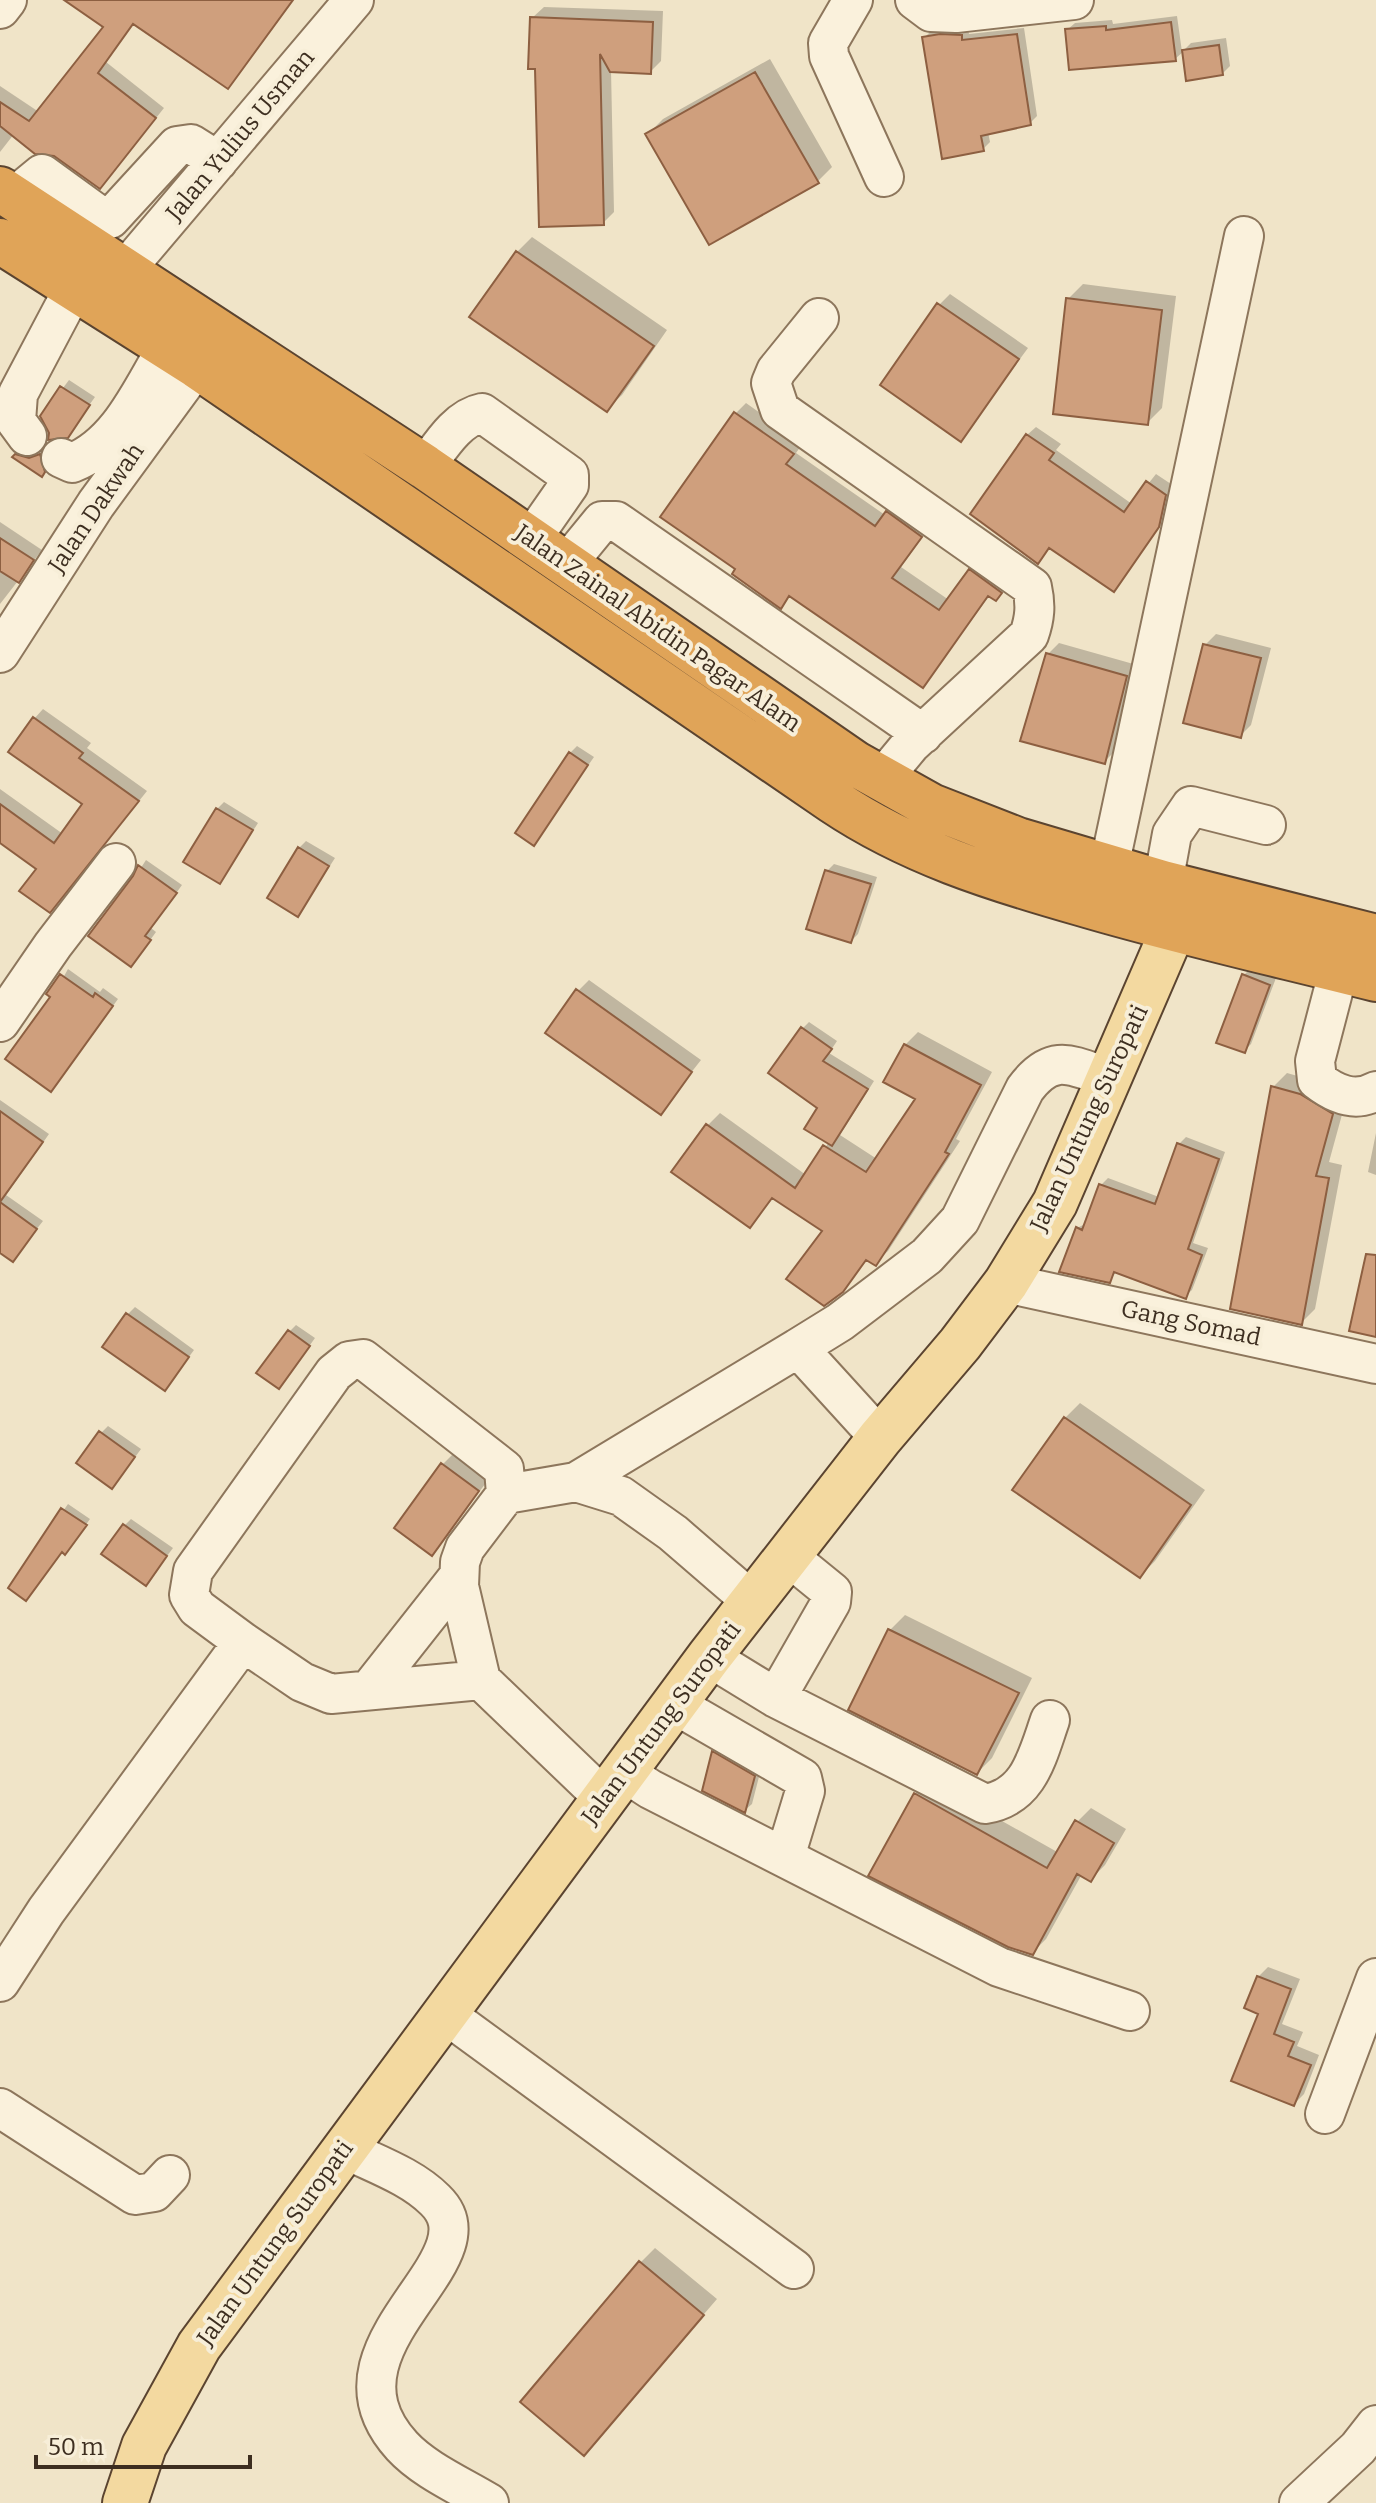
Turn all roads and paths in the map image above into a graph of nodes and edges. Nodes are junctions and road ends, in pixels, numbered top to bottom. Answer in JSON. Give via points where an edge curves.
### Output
{"nodes":[{"id":1,"x":7,"y":0,"type":"edge"},
{"id":2,"x":354,"y":0,"type":"edge"},
{"id":3,"x":853,"y":0,"type":"edge"},
{"id":4,"x":915,"y":0,"type":"edge"},
{"id":5,"x":1074,"y":0,"type":"edge"},
{"id":6,"x":963,"y":7,"type":"edge"},
{"id":7,"x":0,"y":9,"type":"edge"},
{"id":8,"x":218,"y":161,"type":"junction"},
{"id":9,"x":884,"y":177,"type":"dead end"},
{"id":10,"x":7,"y":193,"type":"edge"},
{"id":11,"x":1244,"y":236,"type":"dead end"},
{"id":12,"x":0,"y":241,"type":"edge"},
{"id":13,"x":126,"y":269,"type":"junction"},
{"id":14,"x":74,"y":288,"type":"junction"},
{"id":15,"x":819,"y":318,"type":"dead end"},
{"id":16,"x":182,"y":356,"type":"junction"},
{"id":17,"x":27,"y":436,"type":"dead end"},
{"id":18,"x":61,"y":458,"type":"dead end"},
{"id":19,"x":425,"y":467,"type":"junction"},
{"id":20,"x":549,"y":553,"type":"junction"},
{"id":21,"x":523,"y":588,"type":"junction"},
{"id":22,"x":0,"y":653,"type":"edge"},
{"id":23,"x":923,"y":734,"type":"junction"},
{"id":24,"x":882,"y":779,"type":"junction"},
{"id":25,"x":1266,"y":825,"type":"dead end"},
{"id":26,"x":116,"y":863,"type":"dead end"},
{"id":27,"x":1109,"y":867,"type":"junction"},
{"id":28,"x":1163,"y":883,"type":"junction"},
{"id":29,"x":1173,"y":930,"type":"junction"},
{"id":30,"x":1367,"y":960,"type":"edge"},
{"id":31,"x":0,"y":1022,"type":"edge"},
{"id":32,"x":1111,"y":1079,"type":"junction"},
{"id":33,"x":1376,"y":1091,"type":"edge"},
{"id":34,"x":1006,"y":1283,"type":"junction"},
{"id":35,"x":798,"y":1348,"type":"junction"},
{"id":36,"x":1376,"y":1364,"type":"edge"},
{"id":37,"x":880,"y":1438,"type":"junction"},
{"id":38,"x":576,"y":1482,"type":"junction"},
{"id":39,"x":506,"y":1494,"type":"junction"},
{"id":40,"x":789,"y":1557,"type":"junction"},
{"id":41,"x":459,"y":1576,"type":"junction"},
{"id":42,"x":753,"y":1602,"type":"junction"},
{"id":43,"x":243,"y":1642,"type":"junction"},
{"id":44,"x":709,"y":1657,"type":"junction"},
{"id":45,"x":481,"y":1680,"type":"junction"},
{"id":46,"x":369,"y":1690,"type":"junction"},
{"id":47,"x":776,"y":1698,"type":"junction"},
{"id":48,"x":674,"y":1704,"type":"junction"},
{"id":49,"x":1050,"y":1720,"type":"dead end"},
{"id":50,"x":614,"y":1785,"type":"junction"},
{"id":51,"x":785,"y":1857,"type":"junction"},
{"id":52,"x":1376,"y":1978,"type":"edge"},
{"id":53,"x":0,"y":1982,"type":"edge"},
{"id":54,"x":1130,"y":2011,"type":"dead end"},
{"id":55,"x":444,"y":2013,"type":"junction"},
{"id":56,"x":0,"y":2108,"type":"edge"},
{"id":57,"x":1325,"y":2114,"type":"dead end"},
{"id":58,"x":345,"y":2149,"type":"junction"},
{"id":59,"x":170,"y":2175,"type":"dead end"},
{"id":60,"x":794,"y":2269,"type":"dead end"},
{"id":61,"x":1376,"y":2425,"type":"edge"},
{"id":62,"x":125,"y":2503,"type":"edge"},
{"id":63,"x":489,"y":2503,"type":"edge"},
{"id":64,"x":1299,"y":2503,"type":"edge"}],
"edges":[{"from":1,"to":7,"type":"street"},
{"from":2,"to":8,"type":"street","name":"Jalan Yulius Usman"},
{"from":3,"to":9,"type":"street","via":[[828,43],[829,56]]},
{"from":4,"to":6,"type":"street","via":[[931,12]]},
{"from":5,"to":6,"type":"street"},
{"from":8,"to":10,"type":"street","via":[[191,144],[177,146],[110,219],[42,174]]},
{"from":8,"to":13,"type":"street","name":"Jalan Yulius Usman"},
{"from":10,"to":13,"type":"highway","name":"Jalan Zainal Abidin Pagar Alam"},
{"from":11,"to":27,"type":"street"},
{"from":12,"to":14,"type":"highway","name":"Jalan Zainal Abidin Pagar Alam"},
{"from":13,"to":19,"type":"highway","name":"Jalan Zainal Abidin Pagar Alam"},
{"from":14,"to":16,"type":"highway","name":"Jalan Zainal Abidin Pagar Alam"},
{"from":14,"to":17,"type":"street","via":[[18,394],[16,421]]},
{"from":15,"to":23,"type":"street","via":[[776,371],[771,383],[780,410],[1032,587],[1035,618],[1029,635]]},
{"from":16,"to":18,"type":"street","via":[[115,433],[86,457],[72,463]]},
{"from":16,"to":21,"type":"highway","name":"Jalan Zainal Abidin Pagar Alam"},
{"from":16,"to":22,"type":"street","name":"Jalan Dakwah","via":[[96,504]]},
{"from":19,"to":20,"type":"highway","name":"Jalan Zainal Abidin Pagar Alam"},
{"from":19,"to":20,"type":"street","via":[[446,437],[482,413],[569,475]]},
{"from":20,"to":21,"type":"highway"},
{"from":20,"to":23,"type":"street","via":[[602,521],[616,521]]},
{"from":20,"to":24,"type":"highway","name":"Jalan Zainal Abidin Pagar Alam"},
{"from":21,"to":29,"type":"highway","name":"Jalan Zainal Abidin Pagar Alam","via":[[833,801],[908,846],[981,875]]},
{"from":23,"to":24,"type":"street"},
{"from":24,"to":27,"type":"highway","name":"Jalan Zainal Abidin Pagar Alam","via":[[989,829]]},
{"from":25,"to":28,"type":"street","via":[[1191,806],[1172,834]]},
{"from":26,"to":31,"type":"street"},
{"from":27,"to":28,"type":"highway","name":"Jalan Zainal Abidin Pagar Alam"},
{"from":28,"to":30,"type":"highway","name":"Jalan Zainal Abidin Pagar Alam"},
{"from":29,"to":30,"type":"highway","name":"Jalan Zainal Abidin Pagar Alam"},
{"from":29,"to":32,"type":"main road","name":"Jalan Untung Suropati"},
{"from":30,"to":33,"type":"street","via":[[1315,1061],[1317,1080],[1336,1094],[1365,1097]]},
{"from":32,"to":34,"type":"main road","name":"Jalan Untung Suropati","via":[[1055,1203]]},
{"from":32,"to":35,"type":"street","via":[[1059,1064],[1037,1072],[960,1220],[927,1256]]},
{"from":34,"to":36,"type":"street","name":"Gang Somad"},
{"from":34,"to":37,"type":"main road","name":"Jalan Untung Suropati"},
{"from":35,"to":37,"type":"street"},
{"from":35,"to":38,"type":"street"},
{"from":37,"to":40,"type":"main road","name":"Jalan Untung Suropati"},
{"from":38,"to":39,"type":"street"},
{"from":38,"to":42,"type":"street","via":[[621,1496]]},
{"from":39,"to":41,"type":"street","via":[[465,1548]]},
{"from":39,"to":43,"type":"street","via":[[500,1463],[363,1359],[349,1361],[306,1409],[189,1580],[189,1595],[197,1608]]},
{"from":40,"to":42,"type":"main road","name":"Jalan Untung Suropati"},
{"from":40,"to":47,"type":"street","via":[[832,1592]]},
{"from":41,"to":45,"type":"street"},
{"from":41,"to":46,"type":"street"},
{"from":42,"to":44,"type":"main road","name":"Jalan Untung Suropati"},
{"from":43,"to":46,"type":"street","via":[[302,1682],[331,1694]]},
{"from":43,"to":53,"type":"street"},
{"from":44,"to":47,"type":"street"},
{"from":44,"to":48,"type":"main road","name":"Jalan Untung Suropati"},
{"from":45,"to":46,"type":"street"},
{"from":45,"to":50,"type":"street"},
{"from":47,"to":49,"type":"street","via":[[985,1804],[1004,1801],[1023,1786]]},
{"from":48,"to":50,"type":"main road","name":"Jalan Untung Suropati"},
{"from":48,"to":51,"type":"street","via":[[802,1778],[805,1791]]},
{"from":50,"to":51,"type":"street","via":[[650,1789]]},
{"from":50,"to":55,"type":"main road","name":"Jalan Untung Suropati"},
{"from":51,"to":54,"type":"street","via":[[999,1967]]},
{"from":52,"to":57,"type":"street"},
{"from":55,"to":58,"type":"main road","name":"Jalan Untung Suropati"},
{"from":55,"to":60,"type":"street"},
{"from":56,"to":59,"type":"street","via":[[135,2195],[154,2192]]},
{"from":58,"to":62,"type":"main road","name":"Jalan Untung Suropati","via":[[199,2346],[144,2446]]},
{"from":58,"to":63,"type":"street","via":[[409,2180],[438,2202],[447,2223],[450,2238],[444,2256],[385,2343],[377,2393],[403,2447]]},
{"from":61,"to":64,"type":"street"}]}
